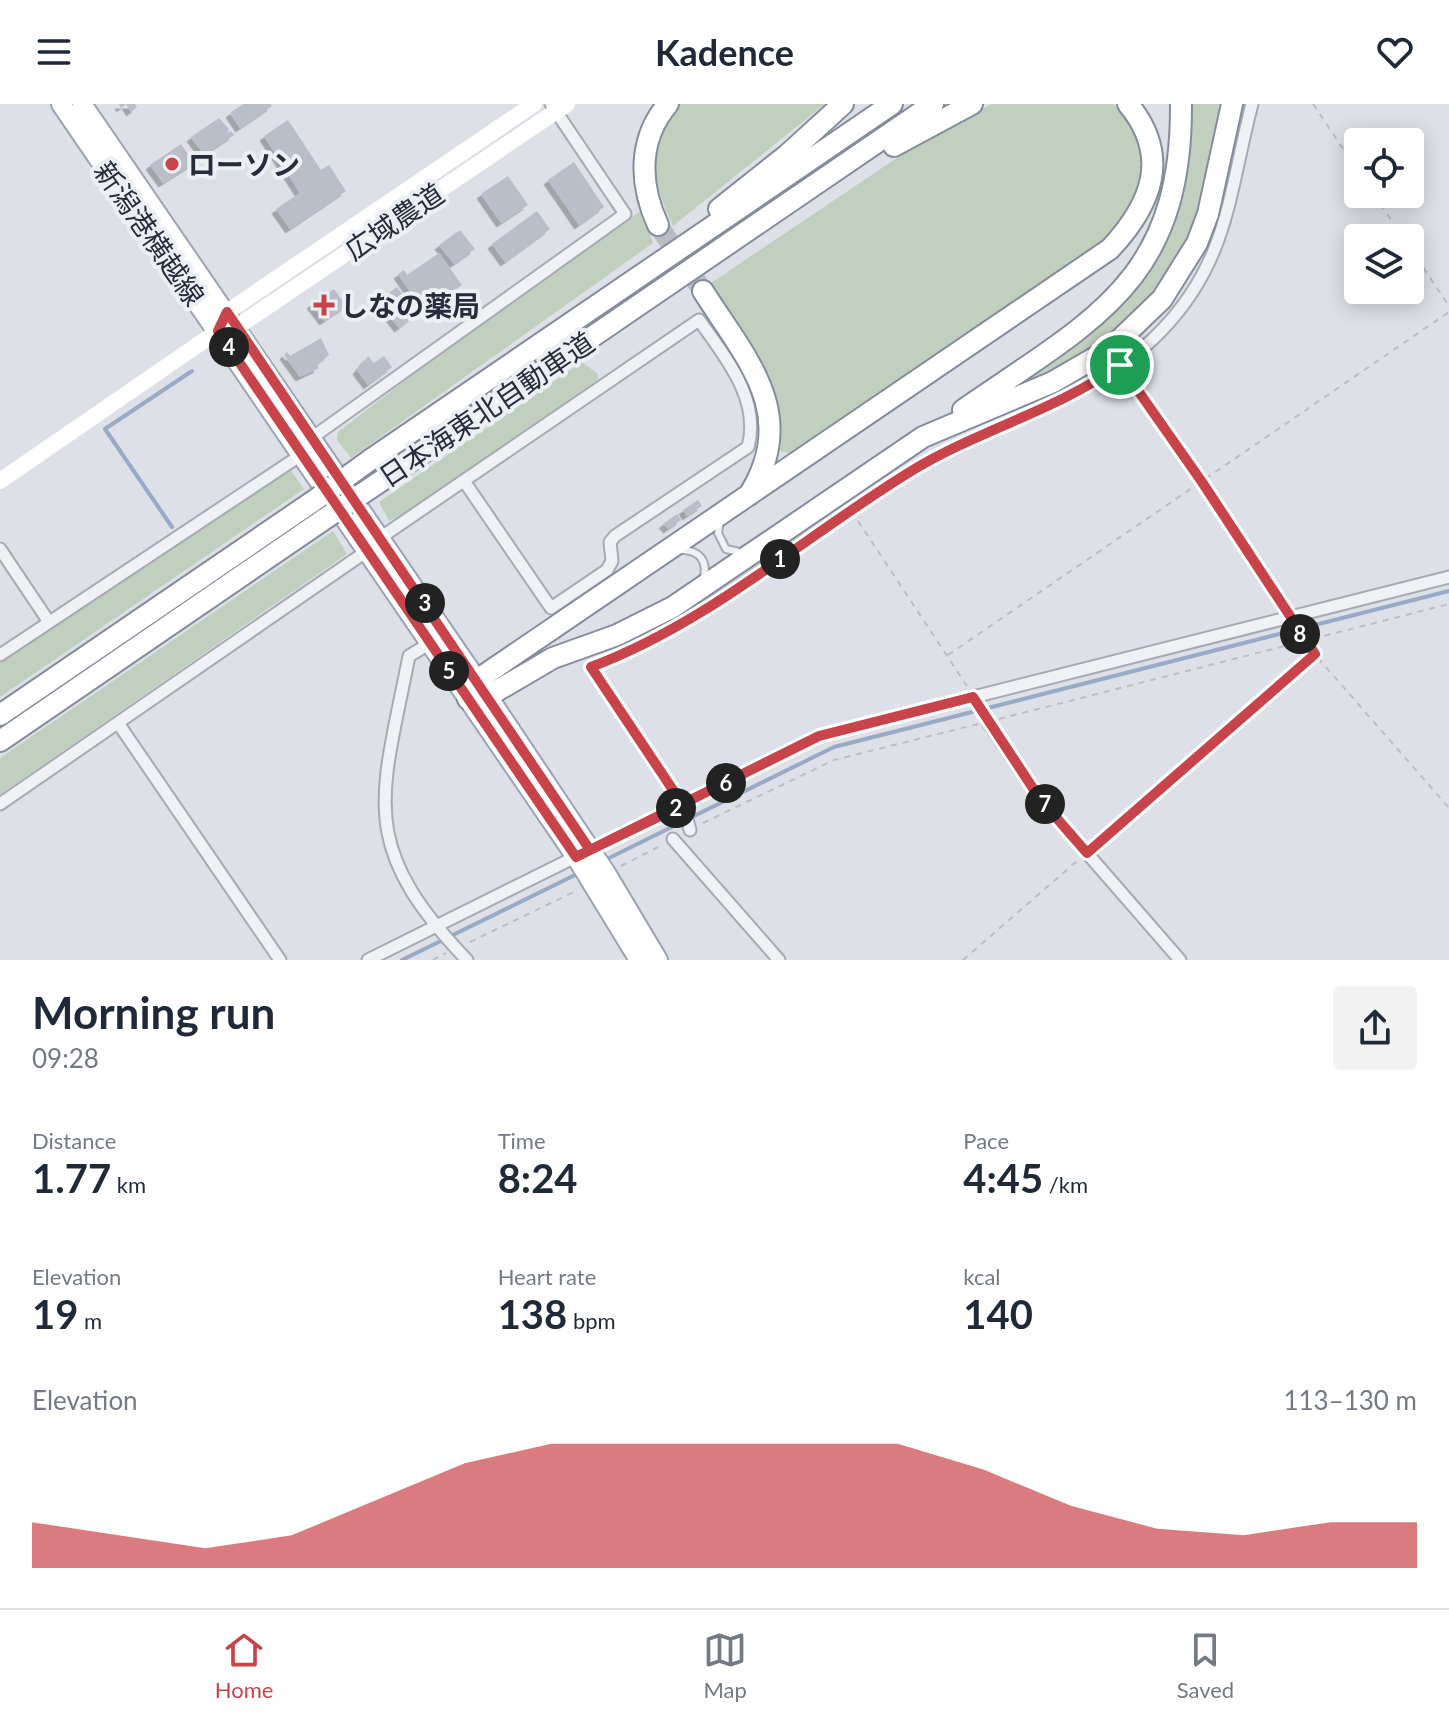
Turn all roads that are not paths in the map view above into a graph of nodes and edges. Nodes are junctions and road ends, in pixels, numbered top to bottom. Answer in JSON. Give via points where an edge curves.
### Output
{"nodes":[{"id":1,"x":61,"y":104,"type":"edge"},
{"id":2,"x":83,"y":104,"type":"edge"},
{"id":3,"x":534,"y":104,"type":"edge"},
{"id":4,"x":668,"y":104,"type":"edge"},
{"id":5,"x":892,"y":104,"type":"edge"},
{"id":6,"x":933,"y":104,"type":"edge"},
{"id":7,"x":1128,"y":104,"type":"edge"},
{"id":8,"x":1181,"y":104,"type":"edge"},
{"id":9,"x":1232,"y":104,"type":"edge"},
{"id":10,"x":1252,"y":104,"type":"edge"},
{"id":11,"x":843,"y":105,"type":"edge"},
{"id":12,"x":970,"y":105,"type":"edge"},
{"id":13,"x":558,"y":107,"type":"edge"},
{"id":14,"x":658,"y":225,"type":"tunnel mouth"},
{"id":15,"x":703,"y":291,"type":"tunnel mouth"},
{"id":16,"x":232,"y":319,"type":"junction"},
{"id":17,"x":570,"y":325,"type":"junction"},
{"id":18,"x":218,"y":331,"type":"junction"},
{"id":19,"x":587,"y":341,"type":"junction"},
{"id":20,"x":313,"y":437,"type":"junction"},
{"id":21,"x":923,"y":437,"type":"junction"},
{"id":22,"x":301,"y":455,"type":"junction"},
{"id":23,"x":0,"y":481,"type":"edge"},
{"id":24,"x":464,"y":481,"type":"junction"},
{"id":25,"x":747,"y":498,"type":"junction"},
{"id":26,"x":721,"y":516,"type":"junction"},
{"id":27,"x":373,"y":544,"type":"junction"},
{"id":28,"x":762,"y":547,"type":"junction"},
{"id":29,"x":0,"y":549,"type":"edge"},
{"id":30,"x":672,"y":550,"type":"junction"},
{"id":31,"x":1449,"y":577,"type":"edge"},
{"id":32,"x":698,"y":591,"type":"junction"},
{"id":33,"x":49,"y":622,"type":"junction"},
{"id":34,"x":430,"y":643,"type":"junction"},
{"id":35,"x":0,"y":655,"type":"edge"},
{"id":36,"x":478,"y":692,"type":"junction"},
{"id":37,"x":0,"y":715,"type":"edge"},
{"id":38,"x":988,"y":722,"type":"road end"},
{"id":39,"x":118,"y":723,"type":"junction"},
{"id":40,"x":0,"y":741,"type":"edge"},
{"id":41,"x":0,"y":804,"type":"edge"},
{"id":42,"x":683,"y":805,"type":"junction"},
{"id":43,"x":690,"y":830,"type":"road end"},
{"id":44,"x":673,"y":839,"type":"road end"},
{"id":45,"x":583,"y":854,"type":"junction"},
{"id":46,"x":599,"y":878,"type":"junction"},
{"id":47,"x":436,"y":926,"type":"junction"},
{"id":48,"x":280,"y":960,"type":"edge"},
{"id":49,"x":368,"y":960,"type":"edge"},
{"id":50,"x":467,"y":960,"type":"edge"},
{"id":51,"x":639,"y":960,"type":"edge"},
{"id":52,"x":658,"y":960,"type":"edge"},
{"id":53,"x":779,"y":960,"type":"edge"},
{"id":54,"x":1180,"y":960,"type":"edge"}],
"edges":[{"from":1,"to":18,"type":"main road","name":"新潟港横越線"},
{"from":2,"to":16,"type":"main road","name":"新潟港横越線"},
{"from":3,"to":16,"type":"street","name":"広域農道"},
{"from":4,"to":14,"type":"highway","via":[[652,127],[644,162]]},
{"from":5,"to":17,"type":"highway","name":"日本海東北自動車道"},
{"from":6,"to":19,"type":"highway","name":"日本海東北自動車道"},
{"from":7,"to":25,"type":"highway","via":[[1145,131],[1153,167],[1141,211],[1110,249]]},
{"from":8,"to":21,"type":"highway","via":[[1179,172],[1168,212],[1133,276],[1087,324]]},
{"from":9,"to":21,"type":"highway","via":[[1197,243],[1162,299],[1137,327],[1085,365]]},
{"from":10,"to":42,"type":"street","via":[[1230,211],[1207,266],[1162,330],[1077,392],[950,449],[668,633],[591,667]]},
{"from":11,"to":17,"type":"highway"},
{"from":12,"to":19,"type":"highway","via":[[913,134],[704,273]]},
{"from":13,"to":16,"type":"street","name":"広域農道"},
{"from":13,"to":20,"type":"street","via":[[625,214]]},
{"from":15,"to":25,"type":"highway","via":[[754,370],[769,410],[767,457]]},
{"from":16,"to":18,"type":"street"},
{"from":16,"to":20,"type":"main road","name":"新潟港横越線"},
{"from":17,"to":37,"type":"highway","name":"日本海東北自動車道","bridge":true},
{"from":18,"to":22,"type":"main road","name":"新潟港横越線"},
{"from":18,"to":23,"type":"street"},
{"from":19,"to":40,"type":"highway","name":"日本海東北自動車道","bridge":true},
{"from":20,"to":27,"type":"main road","name":"新潟港横越線"},
{"from":21,"to":28,"type":"highway"},
{"from":22,"to":27,"type":"main road","name":"新潟港横越線"},
{"from":22,"to":33,"type":"street"},
{"from":24,"to":24,"type":"street","via":[[551,608],[607,570],[615,536],[748,447],[752,418],[730,365],[699,320]]},
{"from":24,"to":27,"type":"street"},
{"from":25,"to":26,"type":"highway"},
{"from":26,"to":28,"type":"lane","via":[[718,533],[726,549],[744,553]]},
{"from":26,"to":30,"type":"highway"},
{"from":27,"to":34,"type":"main road","name":"新潟港横越線"},
{"from":27,"to":36,"type":"main road","name":"新潟港横越線"},
{"from":27,"to":39,"type":"street"},
{"from":28,"to":32,"type":"highway"},
{"from":29,"to":33,"type":"street"},
{"from":30,"to":32,"type":"lane","via":[[701,556],[705,571]]},
{"from":30,"to":36,"type":"highway"},
{"from":31,"to":42,"type":"street","via":[[819,736]]},
{"from":32,"to":36,"type":"highway","via":[[617,635]]},
{"from":33,"to":35,"type":"street"},
{"from":34,"to":36,"type":"main road","name":"新潟港横越線"},
{"from":34,"to":47,"type":"street","via":[[409,656],[389,750],[384,819],[403,880]]},
{"from":36,"to":45,"type":"main road","name":"新潟港横越線"},
{"from":38,"to":54,"type":"street","via":[[1040,799]]},
{"from":39,"to":41,"type":"street"},
{"from":39,"to":48,"type":"street"},
{"from":42,"to":43,"type":"street"},
{"from":42,"to":45,"type":"street"},
{"from":44,"to":53,"type":"street"},
{"from":45,"to":46,"type":"main road","name":"新潟港横越線"},
{"from":45,"to":47,"type":"street"},
{"from":46,"to":51,"type":"main road","name":"新潟港横越線"},
{"from":46,"to":52,"type":"main road","name":"新潟港横越線"},
{"from":47,"to":49,"type":"street"},
{"from":47,"to":50,"type":"street"}]}
